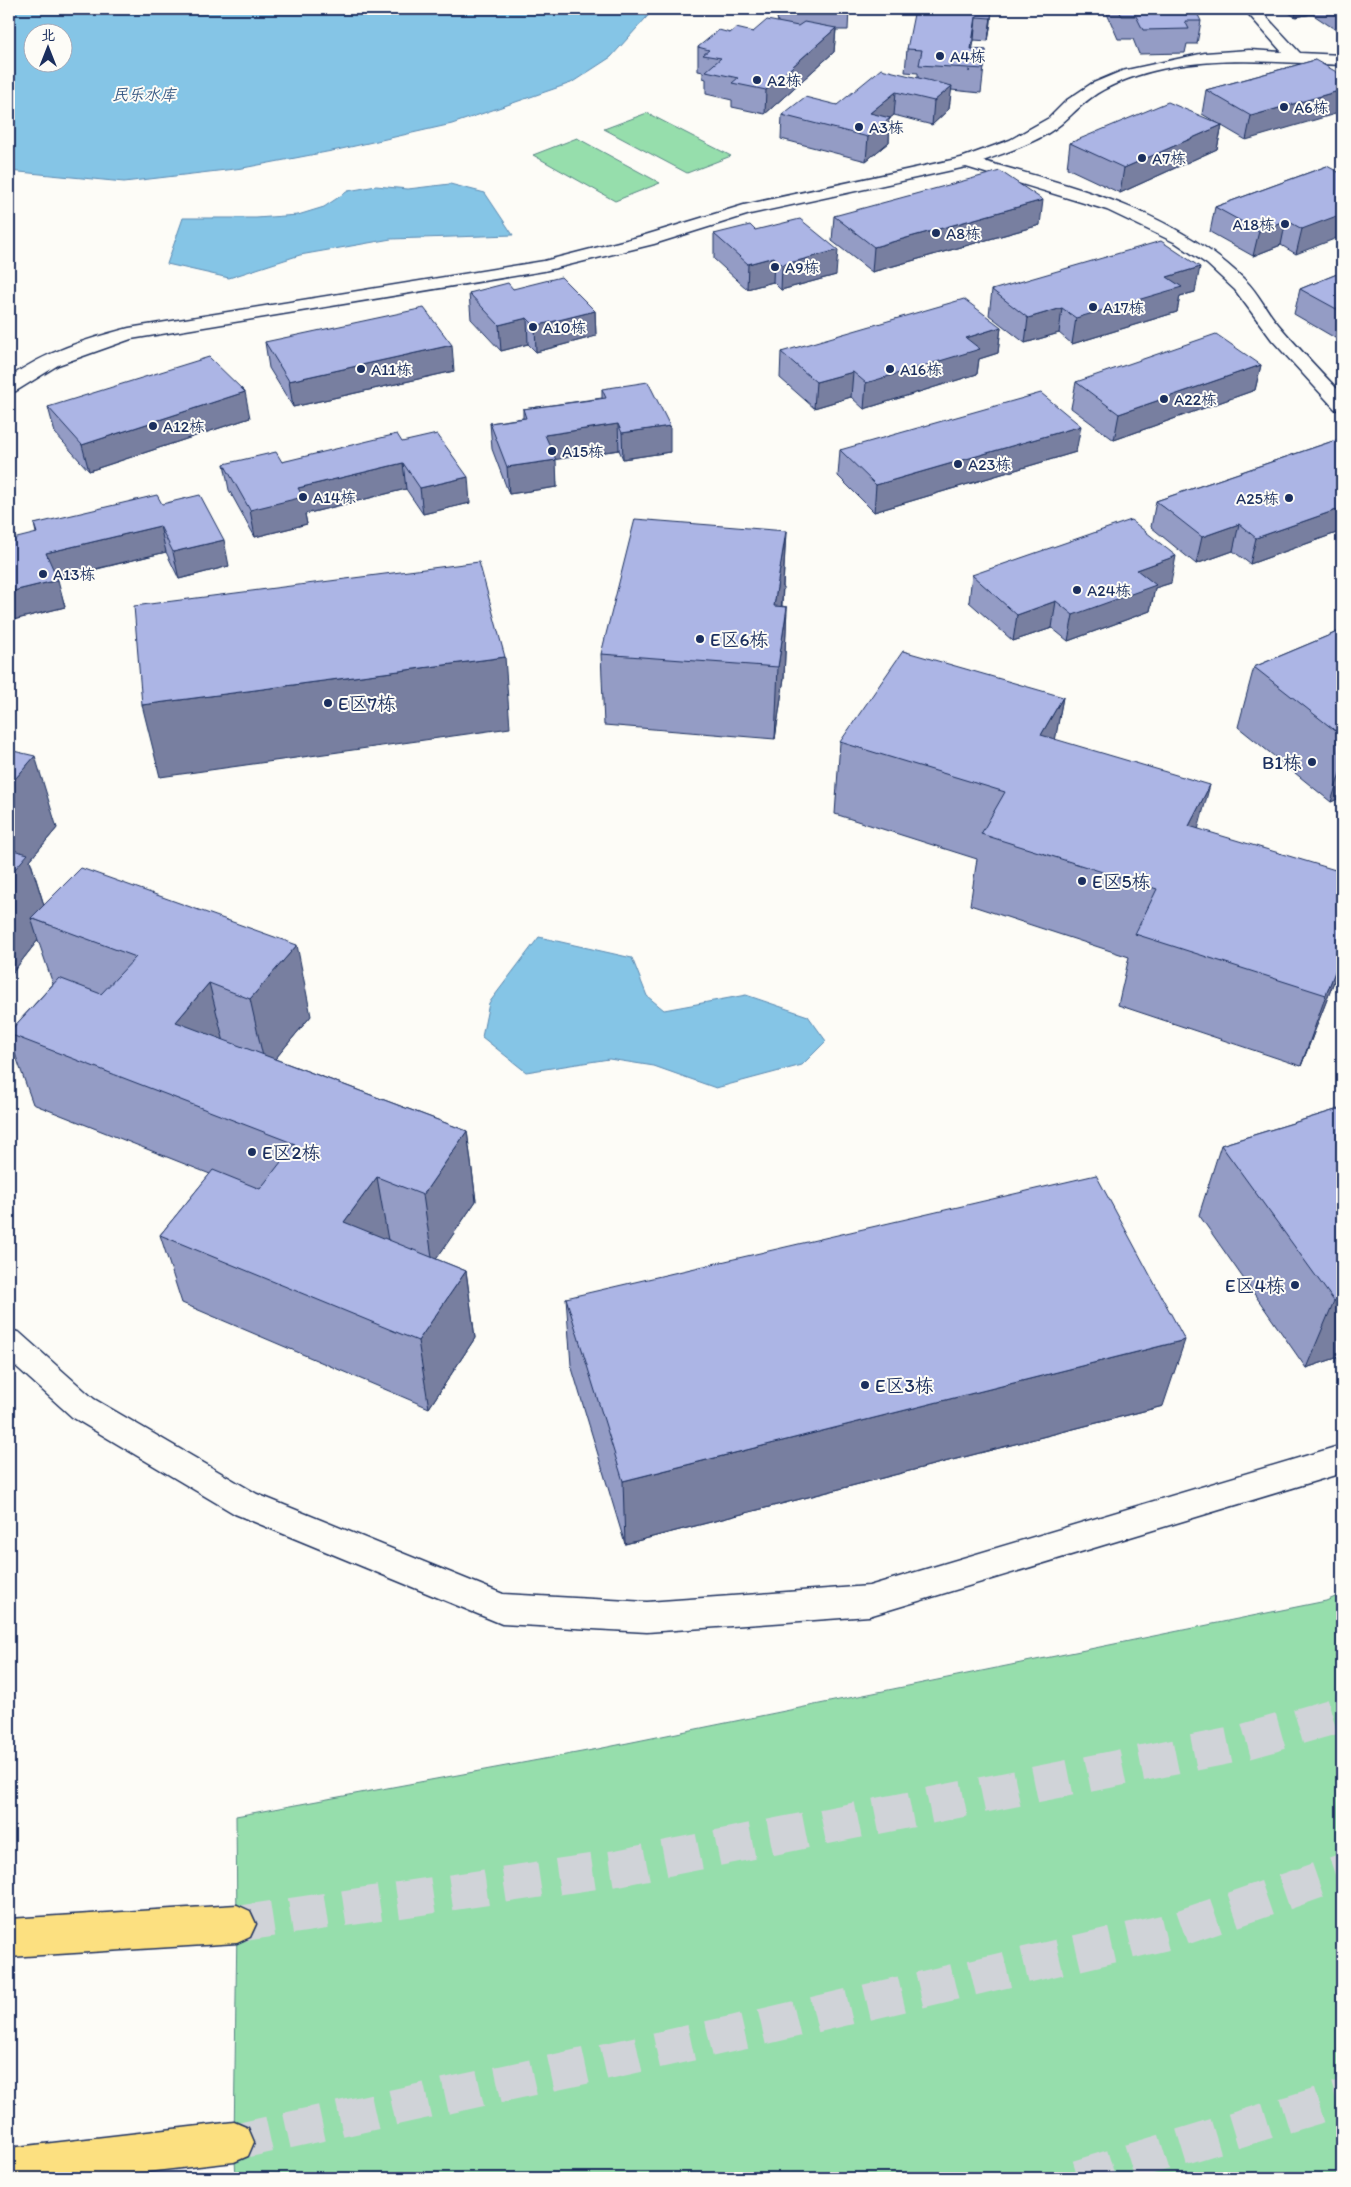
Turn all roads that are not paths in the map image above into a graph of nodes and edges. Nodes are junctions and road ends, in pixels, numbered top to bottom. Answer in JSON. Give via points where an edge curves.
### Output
{"nodes":[{"id":1,"x":1251,"y":9,"type":"edge"},
{"id":2,"x":1294,"y":56,"type":"junction"},
{"id":3,"x":1342,"y":60,"type":"edge"},
{"id":4,"x":965,"y":162,"type":"junction"},
{"id":5,"x":9,"y":387,"type":"edge"},
{"id":6,"x":1342,"y":405,"type":"edge"},
{"id":7,"x":9,"y":1342,"type":"edge"},
{"id":8,"x":1342,"y":1459,"type":"edge"},
{"id":9,"x":237,"y":1924,"type":"tunnel mouth"},
{"id":10,"x":9,"y":1938,"type":"edge"},
{"id":11,"x":234,"y":2142,"type":"tunnel mouth"},
{"id":12,"x":9,"y":2168,"type":"edge"}],
"edges":[{"from":1,"to":2,"type":"street"},
{"from":2,"to":3,"type":"street"},
{"from":2,"to":4,"type":"street","via":[[1205,58],[1128,74],[1097,87],[1073,102],[1055,121],[1016,143]]},
{"from":4,"to":5,"type":"street","via":[[785,200],[544,266],[129,334],[67,354],[39,367]]},
{"from":4,"to":6,"type":"street","via":[[1094,199],[1151,223],[1201,253],[1241,287],[1268,324]]},
{"from":7,"to":8,"type":"street","via":[[83,1408],[246,1504],[502,1609],[647,1616],[870,1601]]},
{"from":9,"to":10,"type":"highway"},
{"from":11,"to":12,"type":"highway"}]}
